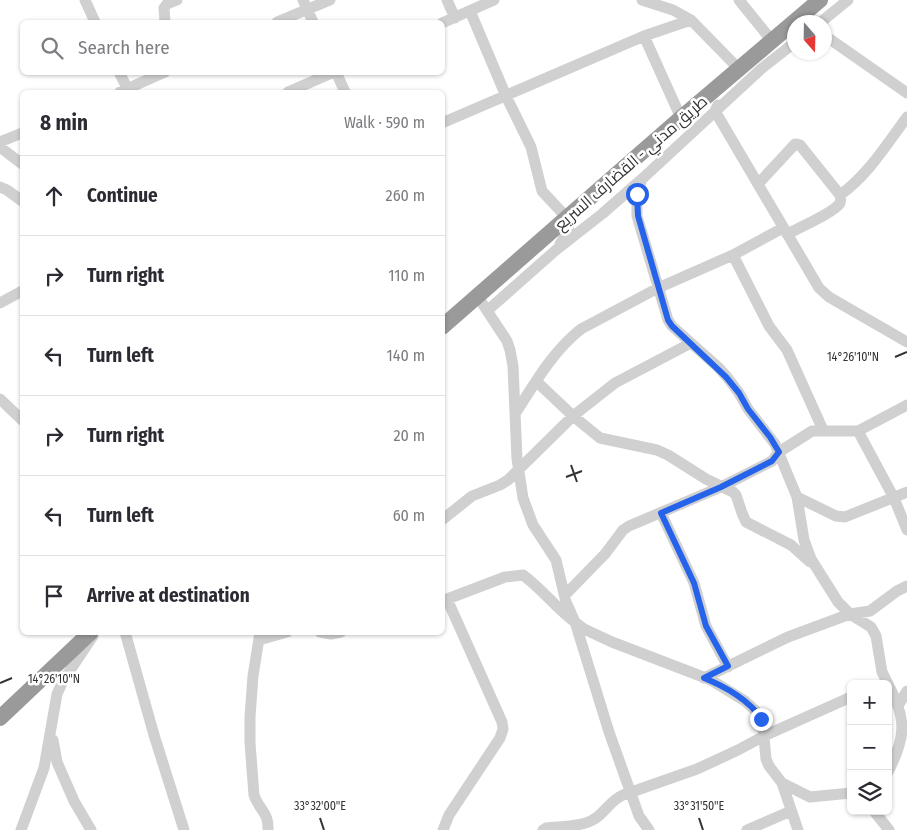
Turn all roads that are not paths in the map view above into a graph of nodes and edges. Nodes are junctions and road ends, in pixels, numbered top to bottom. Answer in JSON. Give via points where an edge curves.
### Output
{"nodes":[{"id":1,"x":85,"y":0,"type":"edge"},
{"id":2,"x":177,"y":0,"type":"edge"},
{"id":3,"x":330,"y":0,"type":"edge"},
{"id":4,"x":448,"y":0,"type":"edge"},
{"id":5,"x":494,"y":0,"type":"edge"},
{"id":6,"x":642,"y":0,"type":"edge"},
{"id":7,"x":739,"y":0,"type":"edge"},
{"id":8,"x":820,"y":0,"type":"edge"},
{"id":9,"x":848,"y":0,"type":"edge"},
{"id":10,"x":305,"y":4,"type":"edge"},
{"id":11,"x":470,"y":11,"type":"junction"},
{"id":12,"x":830,"y":15,"type":"edge"},
{"id":13,"x":455,"y":18,"type":"junction"},
{"id":14,"x":95,"y":20,"type":"edge"},
{"id":15,"x":165,"y":20,"type":"edge"},
{"id":16,"x":280,"y":20,"type":"edge"},
{"id":17,"x":312,"y":20,"type":"edge"},
{"id":18,"x":691,"y":20,"type":"junction"},
{"id":19,"x":445,"y":22,"type":"edge"},
{"id":20,"x":644,"y":36,"type":"junction"},
{"id":21,"x":832,"y":41,"type":"edge"},
{"id":22,"x":772,"y":42,"type":"junction"},
{"id":23,"x":787,"y":48,"type":"edge"},
{"id":24,"x":734,"y":74,"type":"junction"},
{"id":25,"x":120,"y":75,"type":"edge"},
{"id":26,"x":159,"y":75,"type":"edge"},
{"id":27,"x":328,"y":75,"type":"edge"},
{"id":28,"x":336,"y":75,"type":"edge"},
{"id":29,"x":124,"y":90,"type":"edge"},
{"id":30,"x":129,"y":90,"type":"edge"},
{"id":31,"x":293,"y":90,"type":"edge"},
{"id":32,"x":344,"y":90,"type":"edge"},
{"id":33,"x":907,"y":93,"type":"edge"},
{"id":34,"x":506,"y":96,"type":"junction"},
{"id":35,"x":715,"y":111,"type":"junction"},
{"id":36,"x":907,"y":117,"type":"edge"},
{"id":37,"x":681,"y":118,"type":"junction"},
{"id":38,"x":445,"y":122,"type":"edge"},
{"id":39,"x":20,"y":134,"type":"edge"},
{"id":40,"x":0,"y":142,"type":"edge"},
{"id":41,"x":0,"y":147,"type":"edge"},
{"id":42,"x":20,"y":162,"type":"edge"},
{"id":43,"x":642,"y":179,"type":"junction"},
{"id":44,"x":758,"y":184,"type":"junction"},
{"id":45,"x":0,"y":187,"type":"edge"},
{"id":46,"x":840,"y":195,"type":"junction"},
{"id":47,"x":20,"y":200,"type":"edge"},
{"id":48,"x":568,"y":219,"type":"junction"},
{"id":49,"x":785,"y":231,"type":"junction"},
{"id":50,"x":556,"y":250,"type":"junction"},
{"id":51,"x":733,"y":255,"type":"junction"},
{"id":52,"x":658,"y":288,"type":"junction"},
{"id":53,"x":20,"y":292,"type":"edge"},
{"id":54,"x":0,"y":303,"type":"edge"},
{"id":55,"x":483,"y":303,"type":"junction"},
{"id":56,"x":445,"y":325,"type":"edge"},
{"id":57,"x":907,"y":342,"type":"edge"},
{"id":58,"x":691,"y":344,"type":"junction"},
{"id":59,"x":536,"y":382,"type":"junction"},
{"id":60,"x":0,"y":399,"type":"edge"},
{"id":61,"x":907,"y":405,"type":"edge"},
{"id":62,"x":515,"y":414,"type":"junction"},
{"id":63,"x":573,"y":416,"type":"junction"},
{"id":64,"x":20,"y":418,"type":"edge"},
{"id":65,"x":823,"y":430,"type":"junction"},
{"id":66,"x":858,"y":431,"type":"junction"},
{"id":67,"x":779,"y":452,"type":"junction"},
{"id":68,"x":519,"y":471,"type":"junction"},
{"id":69,"x":721,"y":487,"type":"junction"},
{"id":70,"x":907,"y":492,"type":"edge"},
{"id":71,"x":797,"y":497,"type":"junction"},
{"id":72,"x":894,"y":498,"type":"junction"},
{"id":73,"x":661,"y":513,"type":"junction"},
{"id":74,"x":445,"y":518,"type":"edge"},
{"id":75,"x":907,"y":530,"type":"edge"},
{"id":76,"x":816,"y":566,"type":"junction"},
{"id":77,"x":907,"y":586,"type":"edge"},
{"id":78,"x":565,"y":595,"type":"junction"},
{"id":79,"x":445,"y":600,"type":"edge"},
{"id":80,"x":850,"y":614,"type":"junction"},
{"id":81,"x":575,"y":622,"type":"junction"},
{"id":82,"x":88,"y":635,"type":"edge"},
{"id":83,"x":94,"y":635,"type":"edge"},
{"id":84,"x":126,"y":635,"type":"edge"},
{"id":85,"x":260,"y":636,"type":"edge"},
{"id":86,"x":728,"y":666,"type":"junction"},
{"id":87,"x":704,"y":678,"type":"junction"},
{"id":88,"x":885,"y":680,"type":"edge"},
{"id":89,"x":907,"y":691,"type":"edge"},
{"id":90,"x":892,"y":694,"type":"edge"},
{"id":91,"x":847,"y":699,"type":"edge"},
{"id":92,"x":898,"y":704,"type":"junction"},
{"id":93,"x":3,"y":710,"type":"edge"},
{"id":94,"x":51,"y":730,"type":"junction"},
{"id":95,"x":764,"y":736,"type":"junction"},
{"id":96,"x":889,"y":770,"type":"edge"},
{"id":97,"x":782,"y":783,"type":"junction"},
{"id":98,"x":631,"y":792,"type":"junction"},
{"id":99,"x":847,"y":793,"type":"edge"},
{"id":100,"x":791,"y":811,"type":"junction"},
{"id":101,"x":877,"y":815,"type":"edge"},
{"id":102,"x":21,"y":830,"type":"edge"},
{"id":103,"x":92,"y":830,"type":"edge"},
{"id":104,"x":184,"y":830,"type":"edge"},
{"id":105,"x":268,"y":830,"type":"edge"},
{"id":106,"x":443,"y":830,"type":"edge"},
{"id":107,"x":542,"y":830,"type":"edge"},
{"id":108,"x":649,"y":830,"type":"edge"},
{"id":109,"x":746,"y":830,"type":"edge"},
{"id":110,"x":798,"y":830,"type":"edge"},
{"id":111,"x":888,"y":830,"type":"edge"}],
"edges":[{"from":1,"to":14,"type":"street"},
{"from":2,"to":15,"type":"street","via":[[164,8]]},
{"from":3,"to":10,"type":"street"},
{"from":4,"to":13,"type":"street"},
{"from":5,"to":11,"type":"street"},
{"from":6,"to":18,"type":"street"},
{"from":7,"to":22,"type":"street"},
{"from":8,"to":22,"type":"highway","name":"طريق مدني - القضارف السريع"},
{"from":9,"to":12,"type":"street"},
{"from":10,"to":16,"type":"street"},
{"from":10,"to":17,"type":"street"},
{"from":11,"to":13,"type":"street"},
{"from":11,"to":34,"type":"street"},
{"from":13,"to":19,"type":"street"},
{"from":18,"to":20,"type":"street"},
{"from":18,"to":24,"type":"street"},
{"from":20,"to":34,"type":"street"},
{"from":20,"to":37,"type":"street"},
{"from":21,"to":33,"type":"street"},
{"from":22,"to":24,"type":"highway","name":"طريق مدني - القضارف السريع"},
{"from":23,"to":35,"type":"street"},
{"from":24,"to":35,"type":"street"},
{"from":24,"to":37,"type":"highway","name":"طريق مدني - القضارف السريع"},
{"from":25,"to":29,"type":"street"},
{"from":26,"to":30,"type":"street"},
{"from":27,"to":31,"type":"street"},
{"from":28,"to":32,"type":"street"},
{"from":34,"to":38,"type":"street"},
{"from":34,"to":48,"type":"street","via":[[531,147],[542,191]]},
{"from":35,"to":43,"type":"street"},
{"from":35,"to":44,"type":"street"},
{"from":36,"to":46,"type":"street","via":[[862,177]]},
{"from":37,"to":48,"type":"highway","name":"طريق مدني - القضارف السريع"},
{"from":39,"to":40,"type":"street"},
{"from":41,"to":42,"type":"street"},
{"from":43,"to":50,"type":"street"},
{"from":43,"to":52,"type":"street","via":[[637,194],[638,216]]},
{"from":44,"to":46,"type":"street","via":[[795,144],[800,145]]},
{"from":44,"to":49,"type":"street"},
{"from":45,"to":47,"type":"street"},
{"from":46,"to":49,"type":"street","via":[[841,201],[831,211]]},
{"from":48,"to":50,"type":"street","via":[[570,227]]},
{"from":48,"to":55,"type":"highway","name":"طريق مدني - القضارف السريع"},
{"from":49,"to":51,"type":"street"},
{"from":49,"to":57,"type":"street","via":[[814,280],[829,297]]},
{"from":50,"to":55,"type":"street"},
{"from":51,"to":52,"type":"street"},
{"from":51,"to":65,"type":"street","via":[[769,326],[787,350]]},
{"from":52,"to":58,"type":"street","via":[[668,320]]},
{"from":52,"to":59,"type":"street","via":[[581,329],[549,361]]},
{"from":53,"to":54,"type":"street"},
{"from":55,"to":56,"type":"highway","name":"طريق مدني - القضارف السريع"},
{"from":55,"to":62,"type":"street","via":[[510,350]]},
{"from":58,"to":63,"type":"street","via":[[615,383]]},
{"from":58,"to":67,"type":"street","via":[[726,377]]},
{"from":59,"to":62,"type":"street"},
{"from":59,"to":63,"type":"street"},
{"from":60,"to":64,"type":"street"},
{"from":61,"to":66,"type":"street"},
{"from":62,"to":68,"type":"street"},
{"from":63,"to":68,"type":"street"},
{"from":63,"to":69,"type":"street","via":[[600,438],[657,450]]},
{"from":65,"to":66,"type":"street"},
{"from":65,"to":67,"type":"street","via":[[812,431]]},
{"from":66,"to":72,"type":"street"},
{"from":67,"to":69,"type":"street","via":[[772,461]]},
{"from":67,"to":71,"type":"street"},
{"from":68,"to":74,"type":"street","via":[[500,485],[472,496]]},
{"from":68,"to":78,"type":"street","via":[[527,512],[556,560]]},
{"from":69,"to":73,"type":"street"},
{"from":69,"to":76,"type":"street","via":[[736,496],[746,522],[791,545]]},
{"from":70,"to":72,"type":"street"},
{"from":71,"to":72,"type":"street","via":[[836,516],[845,517]]},
{"from":71,"to":76,"type":"street","via":[[804,540]]},
{"from":72,"to":75,"type":"street"},
{"from":73,"to":78,"type":"street","via":[[623,530],[605,554]]},
{"from":73,"to":86,"type":"street","via":[[694,583],[706,626]]},
{"from":76,"to":80,"type":"street","via":[[838,602]]},
{"from":77,"to":80,"type":"street","via":[[870,611]]},
{"from":78,"to":81,"type":"street"},
{"from":79,"to":81,"type":"street","via":[[505,577],[522,574]]},
{"from":79,"to":106,"type":"street","via":[[503,729],[449,815]]},
{"from":80,"to":86,"type":"street","via":[[780,640]]},
{"from":80,"to":88,"type":"street","via":[[870,627],[876,636]]},
{"from":81,"to":87,"type":"street","via":[[612,642]]},
{"from":81,"to":98,"type":"street"},
{"from":82,"to":93,"type":"highway"},
{"from":83,"to":94,"type":"street","via":[[57,694]]},
{"from":84,"to":104,"type":"street"},
{"from":85,"to":105,"type":"street","via":[[253,676],[250,743],[254,795],[265,812]]},
{"from":86,"to":87,"type":"street"},
{"from":87,"to":95,"type":"street","via":[[745,701],[758,713]]},
{"from":89,"to":92,"type":"street"},
{"from":90,"to":92,"type":"street"},
{"from":91,"to":95,"type":"street"},
{"from":92,"to":96,"type":"street","via":[[902,736]]},
{"from":94,"to":102,"type":"street","via":[[44,768]]},
{"from":94,"to":103,"type":"street","via":[[57,762],[74,801]]},
{"from":95,"to":97,"type":"street","via":[[766,759]]},
{"from":95,"to":98,"type":"street","via":[[697,769]]},
{"from":97,"to":99,"type":"street","via":[[810,797]]},
{"from":97,"to":100,"type":"street"},
{"from":98,"to":107,"type":"street","via":[[616,798],[592,820]]},
{"from":98,"to":108,"type":"street"},
{"from":100,"to":109,"type":"street"},
{"from":100,"to":110,"type":"street"},
{"from":101,"to":111,"type":"street"}]}
